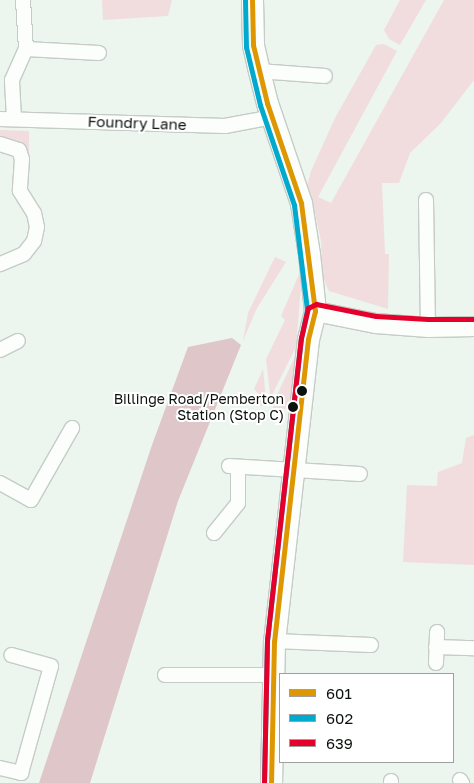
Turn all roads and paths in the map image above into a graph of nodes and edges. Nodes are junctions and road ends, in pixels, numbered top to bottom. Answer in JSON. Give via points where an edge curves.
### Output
{"nodes":[{"id":1,"x":23,"y":0,"type":"edge"},
{"id":2,"x":252,"y":0,"type":"edge"},
{"id":3,"x":26,"y":49,"type":"junction"},
{"id":4,"x":99,"y":53,"type":"dead end"},
{"id":5,"x":259,"y":71,"type":"junction"},
{"id":6,"x":325,"y":76,"type":"dead end"},
{"id":7,"x":272,"y":117,"type":"junction"},
{"id":8,"x":7,"y":119,"type":"edge"},
{"id":9,"x":0,"y":144,"type":"edge"},
{"id":10,"x":426,"y":200,"type":"dead end"},
{"id":11,"x":0,"y":264,"type":"edge"},
{"id":12,"x":315,"y":311,"type":"junction"},
{"id":13,"x":428,"y":326,"type":"junction"},
{"id":14,"x":474,"y":326,"type":"edge"},
{"id":15,"x":18,"y":341,"type":"dead end"},
{"id":16,"x":0,"y":350,"type":"edge"},
{"id":17,"x":72,"y":428,"type":"dead end"},
{"id":18,"x":295,"y":470,"type":"junction"},
{"id":19,"x":360,"y":474,"type":"dead end"},
{"id":20,"x":0,"y":483,"type":"edge"},
{"id":21,"x":214,"y":533,"type":"dead end"},
{"id":22,"x":437,"y":632,"type":"dead end"},
{"id":23,"x":274,"y":641,"type":"junction"},
{"id":24,"x":371,"y":645,"type":"dead end"},
{"id":25,"x":436,"y":647,"type":"junction"},
{"id":26,"x":474,"y":648,"type":"edge"},
{"id":27,"x":11,"y":655,"type":"dead end"},
{"id":28,"x":436,"y":663,"type":"dead end"},
{"id":29,"x":165,"y":675,"type":"dead end"},
{"id":30,"x":272,"y":675,"type":"junction"},
{"id":31,"x":0,"y":768,"type":"edge"},
{"id":32,"x":271,"y":783,"type":"edge"}],
"edges":[{"from":1,"to":3,"type":"street"},
{"from":2,"to":5,"type":"main road","via":[[253,45]]},
{"from":3,"to":4,"type":"street"},
{"from":3,"to":8,"type":"street","via":[[12,80]]},
{"from":5,"to":6,"type":"street"},
{"from":5,"to":7,"type":"main road"},
{"from":7,"to":8,"type":"street","name":"Foundry Lane","via":[[225,126]]},
{"from":7,"to":12,"type":"main road","via":[[301,203]]},
{"from":9,"to":11,"type":"street","via":[[19,150],[22,159],[20,191],[34,213],[37,227],[34,241],[24,254]]},
{"from":10,"to":13,"type":"street"},
{"from":12,"to":13,"type":"street","via":[[375,323]]},
{"from":12,"to":18,"type":"main road","via":[[308,339]]},
{"from":13,"to":14,"type":"street"},
{"from":15,"to":16,"type":"street"},
{"from":17,"to":20,"type":"street","via":[[31,500]]},
{"from":18,"to":19,"type":"street"},
{"from":18,"to":21,"type":"street","via":[[234,466],[238,503]]},
{"from":18,"to":23,"type":"main road"},
{"from":22,"to":25,"type":"street"},
{"from":23,"to":24,"type":"street"},
{"from":23,"to":30,"type":"main road"},
{"from":25,"to":26,"type":"street"},
{"from":25,"to":28,"type":"street"},
{"from":27,"to":31,"type":"street","via":[[51,666],[21,773]]},
{"from":29,"to":30,"type":"street"},
{"from":30,"to":32,"type":"main road"}]}
